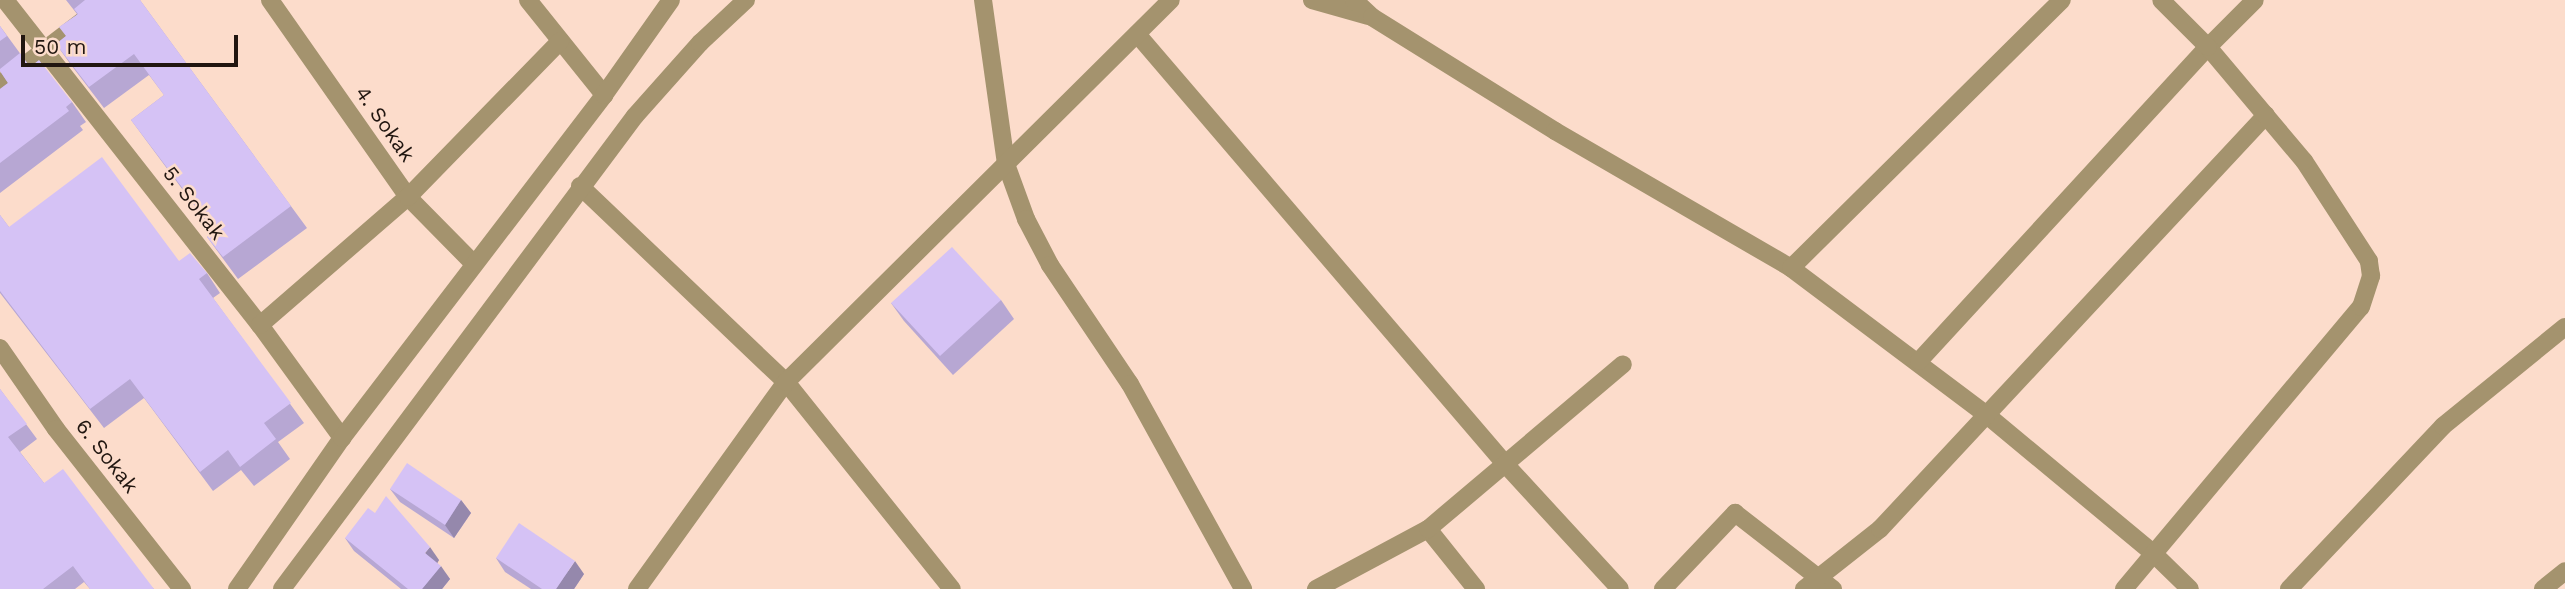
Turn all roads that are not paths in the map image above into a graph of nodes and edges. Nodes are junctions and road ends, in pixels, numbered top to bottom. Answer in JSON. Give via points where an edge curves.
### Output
{"nodes":[{"id":1,"x":5,"y":0,"type":"edge"},
{"id":2,"x":110,"y":0,"type":"edge"},
{"id":3,"x":270,"y":0,"type":"edge"},
{"id":4,"x":528,"y":0,"type":"edge"},
{"id":5,"x":671,"y":0,"type":"edge"},
{"id":6,"x":746,"y":0,"type":"edge"},
{"id":7,"x":983,"y":0,"type":"edge"},
{"id":8,"x":998,"y":0,"type":"edge"},
{"id":9,"x":1171,"y":0,"type":"edge"},
{"id":10,"x":1312,"y":0,"type":"edge"},
{"id":11,"x":1354,"y":0,"type":"edge"},
{"id":12,"x":2062,"y":0,"type":"edge"},
{"id":13,"x":2161,"y":0,"type":"edge"},
{"id":14,"x":2255,"y":0,"type":"edge"},
{"id":15,"x":1372,"y":17,"type":"junction"},
{"id":16,"x":987,"y":19,"type":"junction"},
{"id":17,"x":1137,"y":34,"type":"junction"},
{"id":18,"x":560,"y":41,"type":"junction"},
{"id":19,"x":2207,"y":47,"type":"junction"},
{"id":20,"x":46,"y":52,"type":"junction"},
{"id":21,"x":0,"y":84,"type":"edge"},
{"id":22,"x":604,"y":95,"type":"junction"},
{"id":23,"x":2266,"y":115,"type":"junction"},
{"id":24,"x":1006,"y":164,"type":"junction"},
{"id":25,"x":580,"y":186,"type":"junction"},
{"id":26,"x":408,"y":197,"type":"junction"},
{"id":27,"x":474,"y":264,"type":"junction"},
{"id":28,"x":1791,"y":268,"type":"junction"},
{"id":29,"x":260,"y":324,"type":"junction"},
{"id":30,"x":2565,"y":327,"type":"edge"},
{"id":31,"x":0,"y":348,"type":"edge"},
{"id":32,"x":1919,"y":361,"type":"junction"},
{"id":33,"x":1623,"y":364,"type":"dead end"},
{"id":34,"x":786,"y":382,"type":"junction"},
{"id":35,"x":1988,"y":416,"type":"junction"},
{"id":36,"x":342,"y":438,"type":"junction"},
{"id":37,"x":1506,"y":464,"type":"junction"},
{"id":38,"x":1429,"y":529,"type":"junction"},
{"id":39,"x":2154,"y":554,"type":"junction"},
{"id":40,"x":2565,"y":571,"type":"edge"},
{"id":41,"x":1818,"y":575,"type":"junction"},
{"id":42,"x":182,"y":589,"type":"edge"},
{"id":43,"x":237,"y":589,"type":"edge"},
{"id":44,"x":282,"y":589,"type":"edge"},
{"id":45,"x":637,"y":589,"type":"edge"},
{"id":46,"x":951,"y":589,"type":"edge"},
{"id":47,"x":1243,"y":589,"type":"edge"},
{"id":48,"x":1316,"y":589,"type":"edge"},
{"id":49,"x":1476,"y":589,"type":"edge"},
{"id":50,"x":1620,"y":589,"type":"edge"},
{"id":51,"x":1663,"y":589,"type":"edge"},
{"id":52,"x":1804,"y":589,"type":"edge"},
{"id":53,"x":1833,"y":589,"type":"edge"},
{"id":54,"x":2124,"y":589,"type":"edge"},
{"id":55,"x":2190,"y":589,"type":"edge"},
{"id":56,"x":2289,"y":589,"type":"edge"},
{"id":57,"x":2543,"y":589,"type":"edge"}],
"edges":[{"from":1,"to":20,"type":"street","name":"5. Sokak"},
{"from":2,"to":20,"type":"street"},
{"from":3,"to":26,"type":"street","name":"4. Sokak"},
{"from":4,"to":18,"type":"street"},
{"from":5,"to":22,"type":"street"},
{"from":6,"to":25,"type":"street","via":[[690,53]]},
{"from":7,"to":16,"type":"street"},
{"from":8,"to":16,"type":"street"},
{"from":9,"to":17,"type":"street"},
{"from":10,"to":15,"type":"street"},
{"from":11,"to":15,"type":"street"},
{"from":12,"to":28,"type":"street"},
{"from":13,"to":19,"type":"street"},
{"from":14,"to":19,"type":"street"},
{"from":15,"to":28,"type":"street","via":[[1555,131]]},
{"from":16,"to":24,"type":"street"},
{"from":17,"to":24,"type":"street"},
{"from":17,"to":37,"type":"street"},
{"from":18,"to":22,"type":"street"},
{"from":18,"to":26,"type":"street"},
{"from":19,"to":23,"type":"street"},
{"from":19,"to":32,"type":"street"},
{"from":20,"to":21,"type":"street"},
{"from":20,"to":29,"type":"street","name":"5. Sokak"},
{"from":22,"to":27,"type":"street"},
{"from":23,"to":35,"type":"street"},
{"from":23,"to":39,"type":"street","via":[[2304,160],[2369,261],[2367,296]]},
{"from":24,"to":34,"type":"street"},
{"from":24,"to":47,"type":"street","via":[[1026,219],[1050,265],[1130,384]]},
{"from":25,"to":34,"type":"street"},
{"from":25,"to":44,"type":"street"},
{"from":26,"to":27,"type":"street","name":"4. Sokak"},
{"from":26,"to":29,"type":"street"},
{"from":27,"to":36,"type":"street"},
{"from":28,"to":32,"type":"street"},
{"from":29,"to":36,"type":"street","name":"5. Sokak"},
{"from":30,"to":56,"type":"street","via":[[2443,426]]},
{"from":31,"to":42,"type":"street","name":"6. Sokak","via":[[56,429]]},
{"from":32,"to":35,"type":"street"},
{"from":33,"to":37,"type":"street"},
{"from":34,"to":45,"type":"street"},
{"from":34,"to":46,"type":"street"},
{"from":35,"to":39,"type":"street"},
{"from":35,"to":41,"type":"street","via":[[1880,529]]},
{"from":36,"to":43,"type":"street"},
{"from":37,"to":38,"type":"street"},
{"from":37,"to":50,"type":"street"},
{"from":38,"to":48,"type":"street"},
{"from":38,"to":49,"type":"street"},
{"from":39,"to":54,"type":"street"},
{"from":39,"to":55,"type":"street"},
{"from":40,"to":57,"type":"street"},
{"from":41,"to":51,"type":"street","via":[[1735,513]]},
{"from":41,"to":52,"type":"street"},
{"from":41,"to":53,"type":"street"}]}
